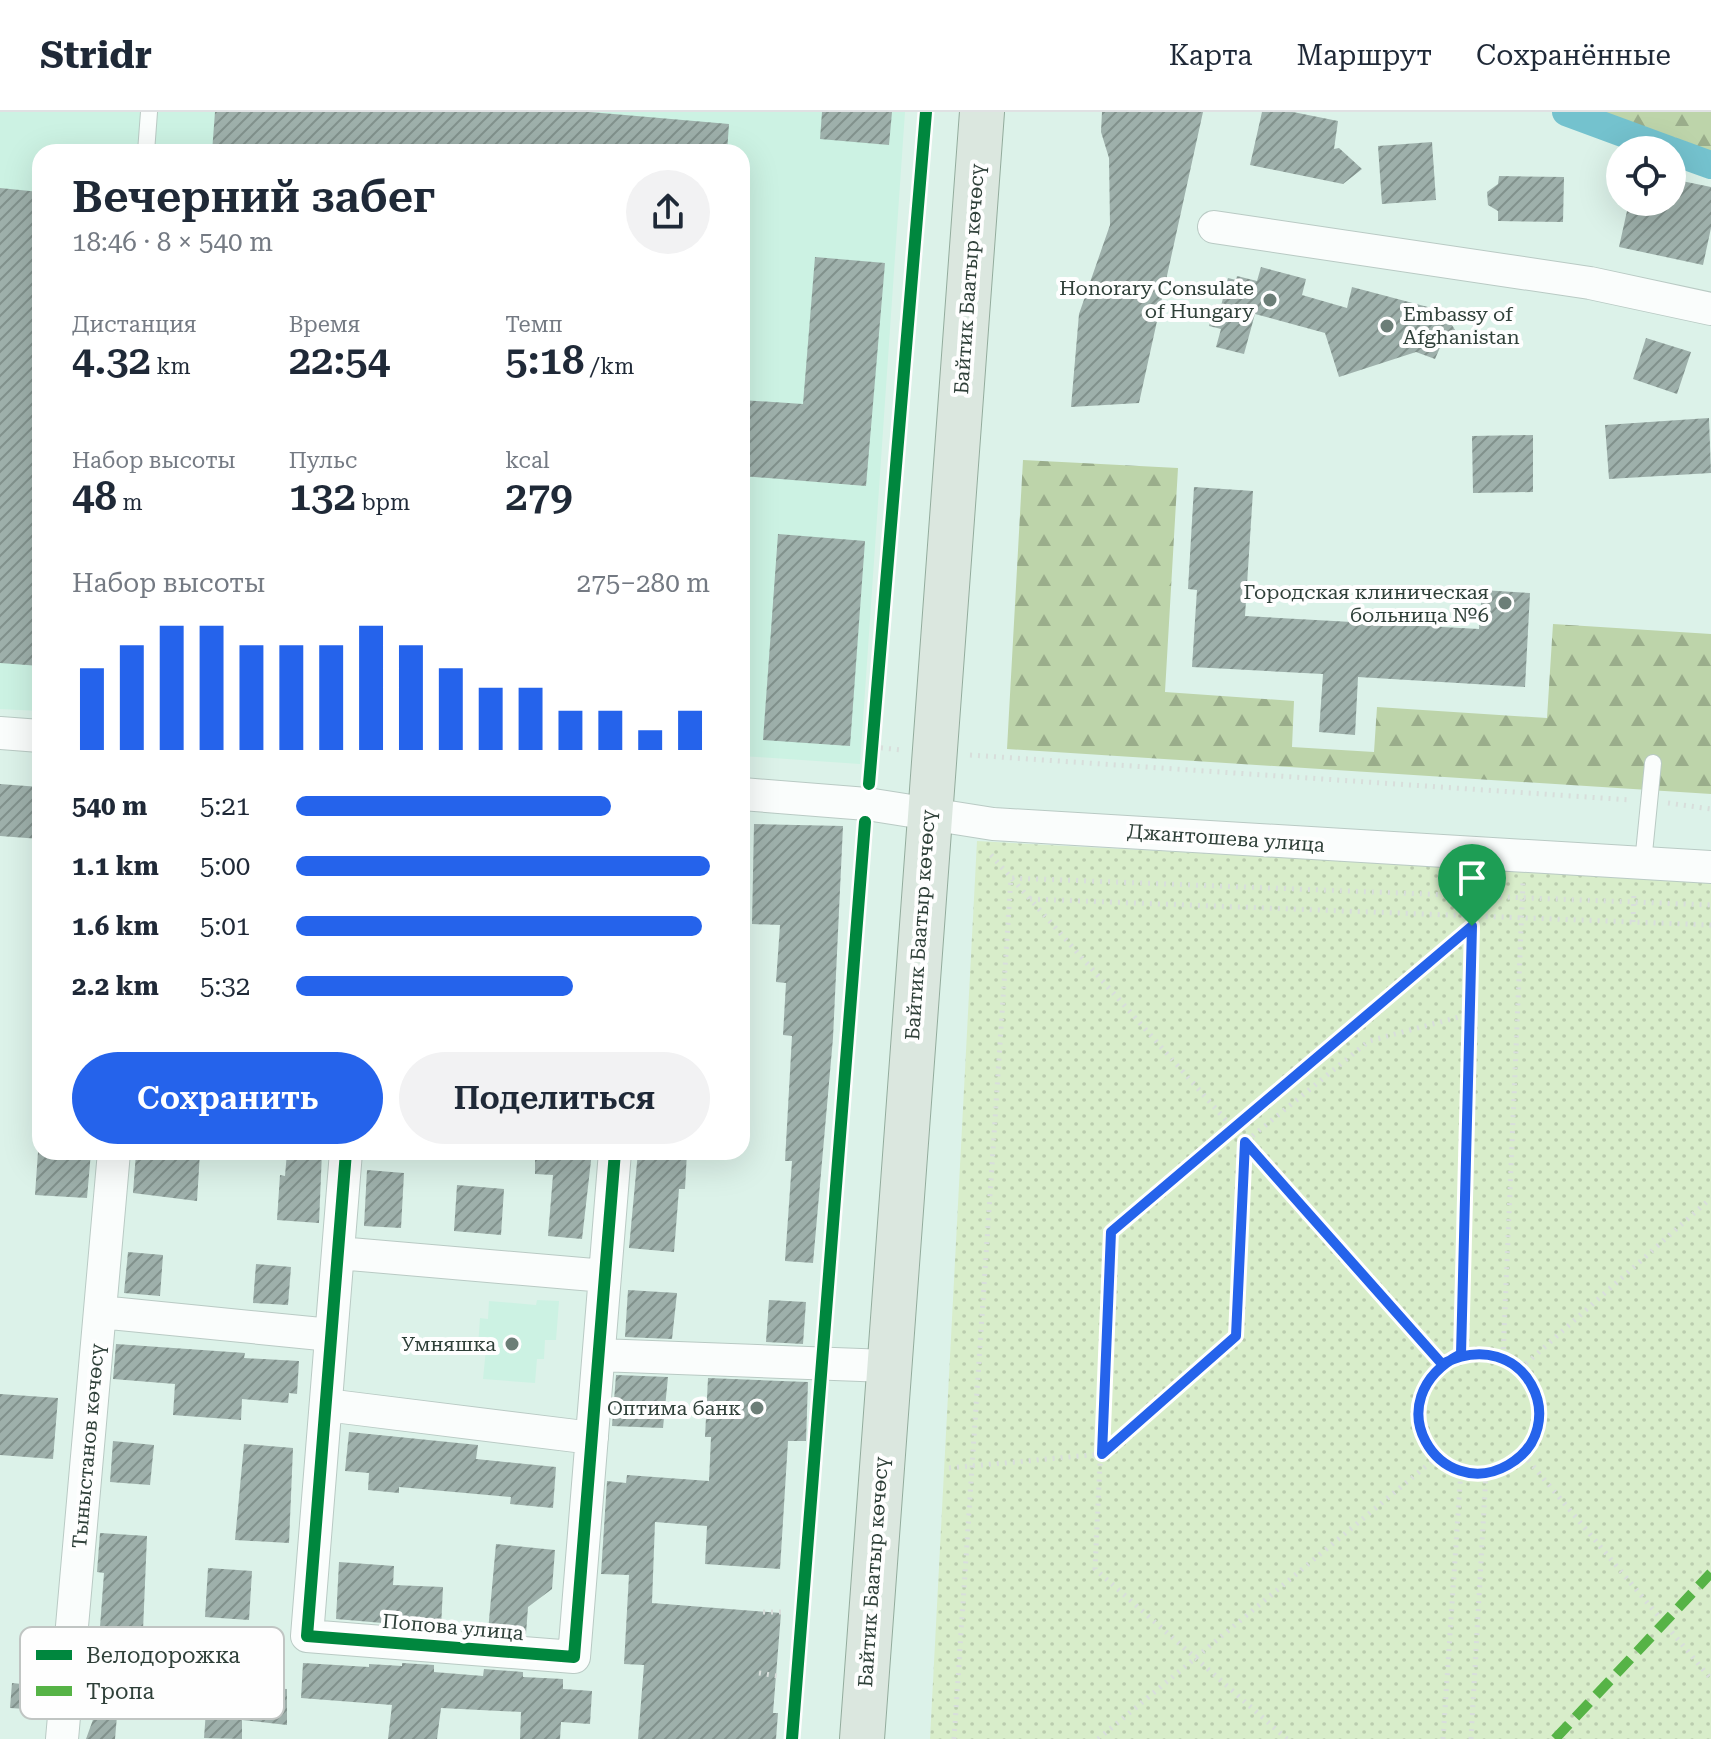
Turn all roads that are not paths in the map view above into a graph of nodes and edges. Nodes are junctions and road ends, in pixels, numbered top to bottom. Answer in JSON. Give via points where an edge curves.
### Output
{"nodes":[{"id":1,"x":149,"y":112,"type":"edge"},
{"id":2,"x":982,"y":112,"type":"edge"},
{"id":3,"x":147,"y":144,"type":"edge"},
{"id":4,"x":1214,"y":227,"type":"dead end"},
{"id":5,"x":1711,"y":309,"type":"edge"},
{"id":6,"x":0,"y":733,"type":"edge"},
{"id":7,"x":32,"y":735,"type":"edge"},
{"id":8,"x":1653,"y":763,"type":"dead end"},
{"id":9,"x":750,"y":795,"type":"edge"},
{"id":10,"x":928,"y":813,"type":"junction"},
{"id":11,"x":1643,"y":863,"type":"junction"},
{"id":12,"x":1711,"y":867,"type":"edge"},
{"id":13,"x":113,"y":1160,"type":"edge"},
{"id":14,"x":345,"y":1160,"type":"edge"},
{"id":15,"x":614,"y":1160,"type":"edge"},
{"id":16,"x":338,"y":1253,"type":"junction"},
{"id":17,"x":605,"y":1276,"type":"junction"},
{"id":18,"x":100,"y":1312,"type":"junction"},
{"id":19,"x":331,"y":1335,"type":"junction"},
{"id":20,"x":599,"y":1355,"type":"junction"},
{"id":21,"x":887,"y":1366,"type":"junction"},
{"id":22,"x":326,"y":1405,"type":"junction"},
{"id":23,"x":592,"y":1438,"type":"junction"},
{"id":24,"x":72,"y":1627,"type":"edge"},
{"id":25,"x":64,"y":1719,"type":"edge"},
{"id":26,"x":62,"y":1739,"type":"edge"},
{"id":27,"x":862,"y":1739,"type":"edge"}],
"edges":[{"from":1,"to":3,"type":"lane"},
{"from":2,"to":10,"type":"main road","name":"Байтик Баатыр көчөсү"},
{"from":4,"to":5,"type":"street","via":[[1590,283]]},
{"from":6,"to":7,"type":"street"},
{"from":8,"to":11,"type":"lane"},
{"from":9,"to":10,"type":"street","name":"Джантошева улица"},
{"from":10,"to":11,"type":"street","name":"Джантошева улица","via":[[993,824]]},
{"from":10,"to":21,"type":"main road","name":"Байтик Баатыр көчөсү"},
{"from":11,"to":12,"type":"street","name":"Джантошева улица"},
{"from":13,"to":18,"type":"street","name":"Тыныстанов көчөсү"},
{"from":14,"to":16,"type":"street","name":"Попова улица"},
{"from":15,"to":17,"type":"street","name":"Попова улица"},
{"from":16,"to":17,"type":"street"},
{"from":16,"to":19,"type":"street","name":"Попова улица"},
{"from":17,"to":20,"type":"street","name":"Попова улица"},
{"from":18,"to":19,"type":"street"},
{"from":18,"to":24,"type":"street","name":"Тыныстанов көчөсү"},
{"from":19,"to":22,"type":"street","name":"Попова улица"},
{"from":20,"to":21,"type":"street"},
{"from":20,"to":23,"type":"street","name":"Попова улица"},
{"from":21,"to":27,"type":"main road","name":"Байтик Баатыр көчөсү"},
{"from":22,"to":23,"type":"street"},
{"from":22,"to":23,"type":"street","name":"Попова улица","via":[[307,1636],[574,1657]]},
{"from":25,"to":26,"type":"street","name":"Тыныстанов көчөсү"}]}
